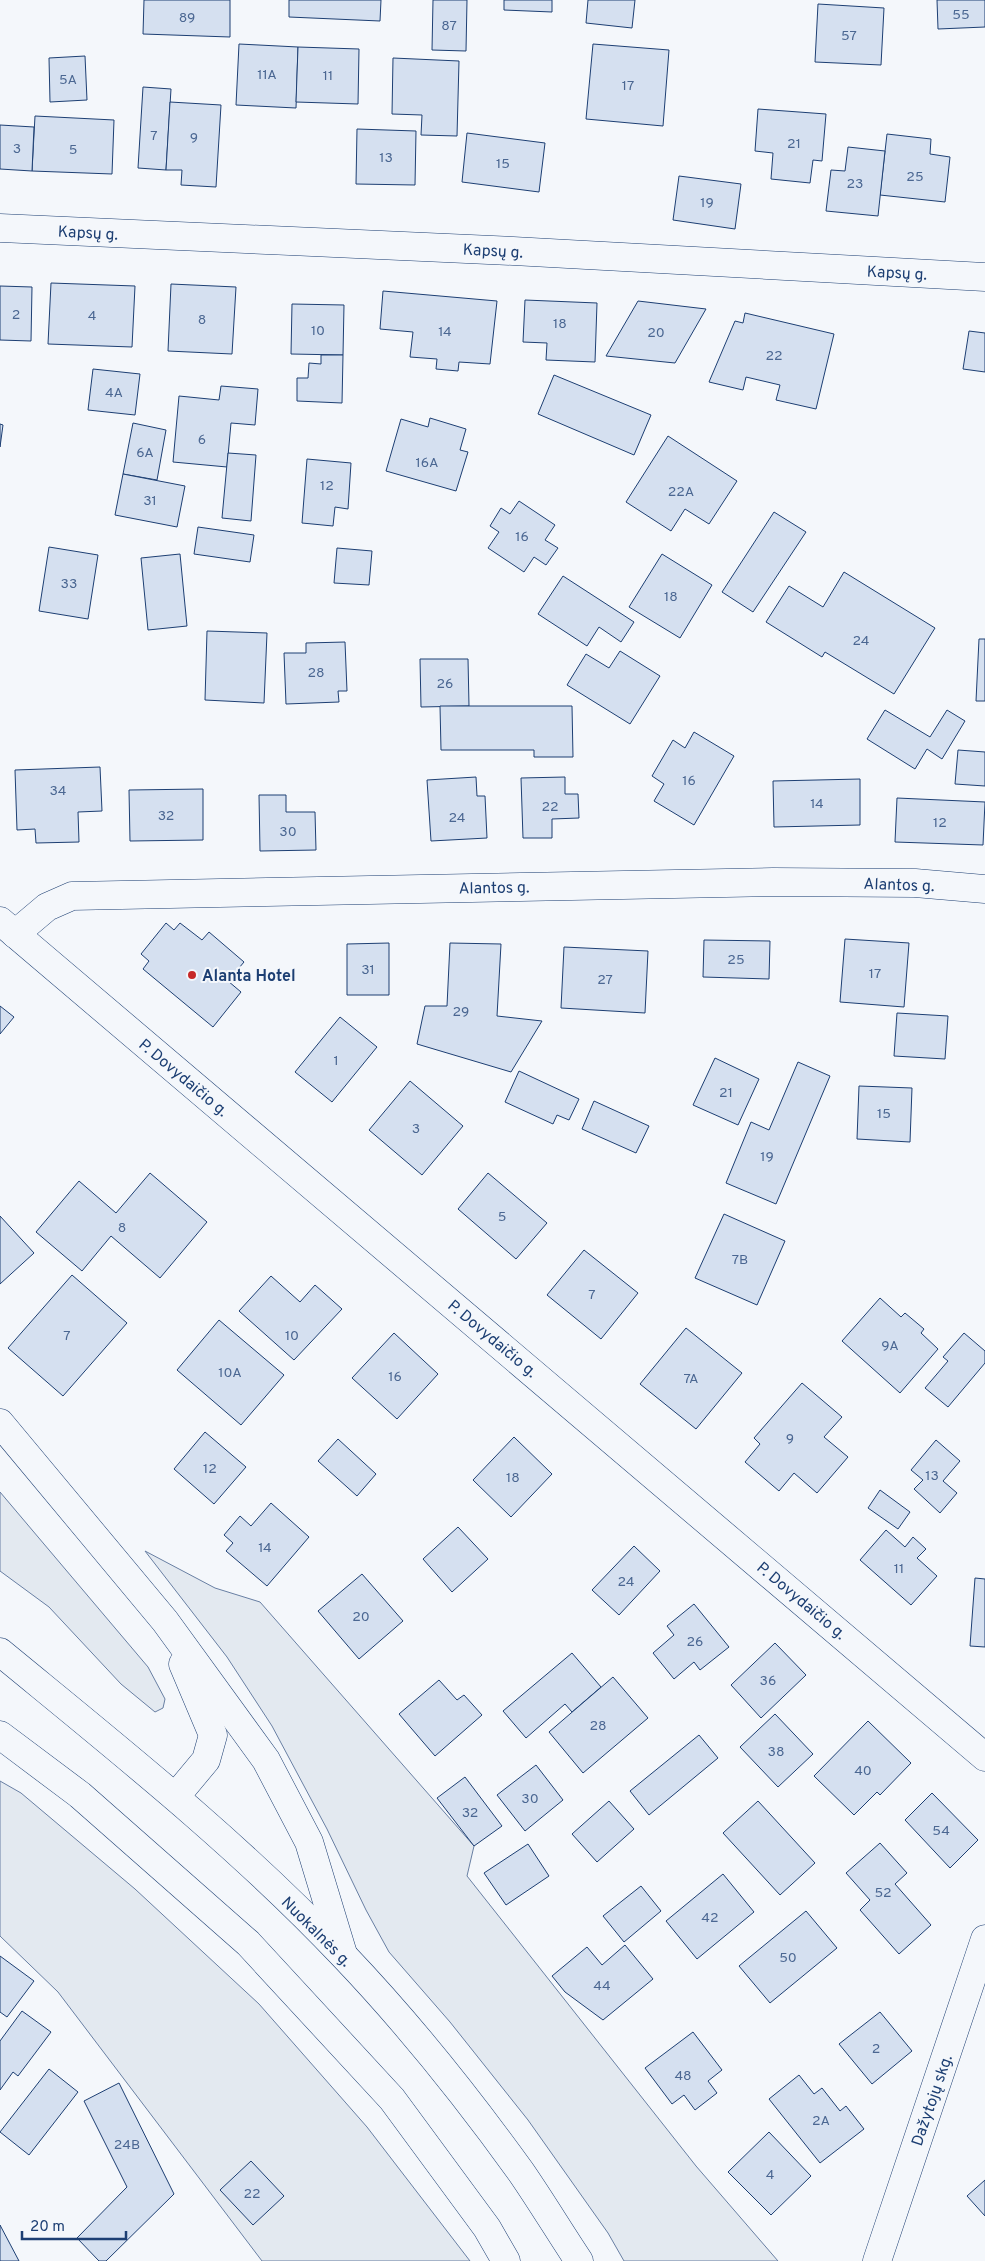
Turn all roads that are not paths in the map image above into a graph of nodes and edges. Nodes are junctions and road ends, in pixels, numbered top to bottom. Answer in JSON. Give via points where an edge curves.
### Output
{"nodes":[{"id":1,"x":0,"y":228,"type":"edge"},
{"id":2,"x":985,"y":277,"type":"edge"},
{"id":3,"x":985,"y":888,"type":"edge"},
{"id":4,"x":8,"y":927,"type":"edge"},
{"id":5,"x":0,"y":1423,"type":"edge"},
{"id":6,"x":165,"y":1621,"type":"junction"},
{"id":7,"x":0,"y":1652,"type":"edge"},
{"id":8,"x":0,"y":1735,"type":"edge"},
{"id":9,"x":985,"y":1757,"type":"edge"},
{"id":10,"x":176,"y":1796,"type":"junction"},
{"id":11,"x":985,"y":1939,"type":"edge"},
{"id":12,"x":344,"y":1956,"type":"junction"},
{"id":13,"x":506,"y":2261,"type":"edge"},
{"id":14,"x":579,"y":2261,"type":"edge"},
{"id":15,"x":877,"y":2261,"type":"edge"}],
"edges":[{"from":1,"to":2,"type":"street","name":"Kapsų g.","via":[[513,251]]},
{"from":3,"to":4,"type":"street","name":"Alantos g.","via":[[915,883],[773,882],[72,896]]},
{"from":4,"to":9,"type":"street","name":"P. Dovydaičio g."},
{"from":5,"to":6,"type":"street"},
{"from":6,"to":10,"type":"street","via":[[213,1735],[206,1760]]},
{"from":6,"to":12,"type":"street","via":[[266,1760],[309,1842]]},
{"from":7,"to":10,"type":"street","name":"Nuokalnės g."},
{"from":8,"to":13,"type":"street","via":[[80,1795],[248,1943],[392,2100],[487,2228]]},
{"from":10,"to":12,"type":"street","name":"Nuokalnės g."},
{"from":11,"to":15,"type":"street","name":"Dažytojų skg."},
{"from":12,"to":14,"type":"street","name":"Nuokalnės g.","via":[[446,2075],[521,2172]]}]}
